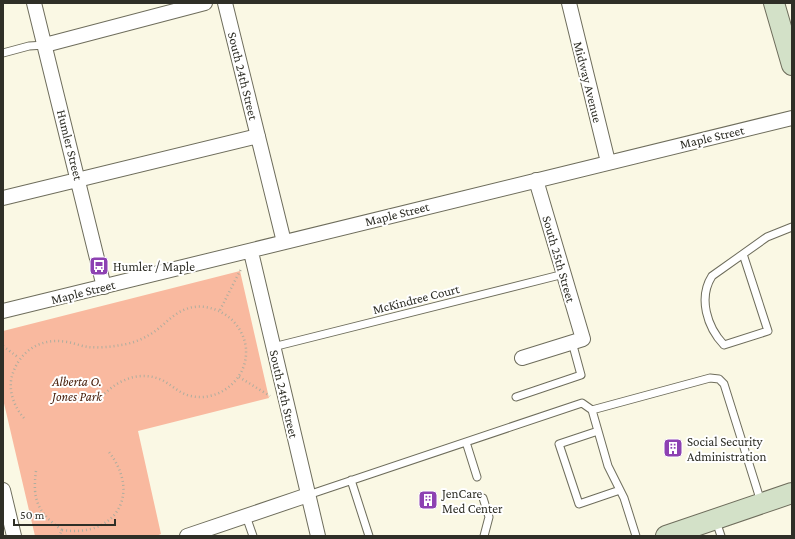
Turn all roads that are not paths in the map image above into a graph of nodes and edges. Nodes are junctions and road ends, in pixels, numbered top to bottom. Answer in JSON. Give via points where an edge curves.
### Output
{"nodes":[{"id":1,"x":34,"y":3,"type":"edge"},
{"id":2,"x":205,"y":3,"type":"edge"},
{"id":3,"x":225,"y":3,"type":"edge"},
{"id":4,"x":569,"y":3,"type":"edge"},
{"id":5,"x":774,"y":3,"type":"edge"},
{"id":6,"x":45,"y":45,"type":"junction"},
{"id":7,"x":3,"y":53,"type":"edge"},
{"id":8,"x":792,"y":65,"type":"edge"},
{"id":9,"x":792,"y":118,"type":"edge"},
{"id":10,"x":258,"y":136,"type":"junction"},
{"id":11,"x":608,"y":162,"type":"junction"},
{"id":12,"x":536,"y":180,"type":"junction"},
{"id":13,"x":78,"y":181,"type":"junction"},
{"id":14,"x":3,"y":198,"type":"edge"},
{"id":15,"x":792,"y":227,"type":"edge"},
{"id":16,"x":284,"y":242,"type":"junction"},
{"id":17,"x":251,"y":252,"type":"junction"},
{"id":18,"x":743,"y":254,"type":"junction"},
{"id":19,"x":564,"y":274,"type":"junction"},
{"id":20,"x":104,"y":287,"type":"junction"},
{"id":21,"x":3,"y":311,"type":"edge"},
{"id":22,"x":578,"y":340,"type":"junction"},
{"id":23,"x":273,"y":347,"type":"junction"},
{"id":24,"x":522,"y":358,"type":"dead end"},
{"id":25,"x":516,"y":397,"type":"dead end"},
{"id":26,"x":592,"y":410,"type":"junction"},
{"id":27,"x":598,"y":431,"type":"junction"},
{"id":28,"x":466,"y":442,"type":"junction"},
{"id":29,"x":477,"y":477,"type":"dead end"},
{"id":30,"x":351,"y":480,"type":"junction"},
{"id":31,"x":3,"y":490,"type":"edge"},
{"id":32,"x":620,"y":490,"type":"junction"},
{"id":33,"x":792,"y":493,"type":"edge"},
{"id":34,"x":308,"y":495,"type":"junction"},
{"id":35,"x":483,"y":498,"type":"dead end"},
{"id":36,"x":761,"y":503,"type":"junction"},
{"id":37,"x":246,"y":516,"type":"junction"},
{"id":38,"x":718,"y":528,"type":"edge"},
{"id":39,"x":14,"y":536,"type":"edge"},
{"id":40,"x":187,"y":536,"type":"edge"},
{"id":41,"x":253,"y":536,"type":"edge"},
{"id":42,"x":318,"y":536,"type":"edge"},
{"id":43,"x":369,"y":536,"type":"edge"},
{"id":44,"x":484,"y":536,"type":"edge"},
{"id":45,"x":636,"y":536,"type":"edge"},
{"id":46,"x":666,"y":536,"type":"edge"}],
"edges":[{"from":1,"to":6,"type":"street","name":"Humler Street"},
{"from":2,"to":6,"type":"street"},
{"from":3,"to":10,"type":"street","name":"South 24th Street"},
{"from":4,"to":11,"type":"street","name":"Midway Avenue"},
{"from":5,"to":8,"type":"street"},
{"from":6,"to":7,"type":"lane"},
{"from":6,"to":13,"type":"street","name":"Humler Street"},
{"from":9,"to":11,"type":"street","name":"Maple Street"},
{"from":10,"to":13,"type":"street"},
{"from":10,"to":16,"type":"street","name":"South 24th Street"},
{"from":11,"to":12,"type":"street","name":"Maple Street"},
{"from":12,"to":16,"type":"street","name":"Maple Street"},
{"from":12,"to":19,"type":"street","name":"South 25th Street"},
{"from":13,"to":14,"type":"street"},
{"from":13,"to":20,"type":"street","name":"Humler Street"},
{"from":15,"to":18,"type":"lane","via":[[767,237]]},
{"from":16,"to":17,"type":"street","name":"Maple Street"},
{"from":17,"to":20,"type":"street","name":"Maple Street"},
{"from":17,"to":23,"type":"street","name":"South 24th Street"},
{"from":18,"to":18,"type":"lane","via":[[712,276],[706,284],[706,313],[717,338],[724,345],[768,331]]},
{"from":19,"to":22,"type":"street","name":"South 25th Street"},
{"from":19,"to":23,"type":"lane","name":"McKindree Court"},
{"from":20,"to":21,"type":"street","name":"Maple Street"},
{"from":22,"to":24,"type":"street"},
{"from":22,"to":25,"type":"lane","via":[[581,375]]},
{"from":23,"to":34,"type":"street","name":"South 24th Street"},
{"from":26,"to":27,"type":"lane"},
{"from":26,"to":28,"type":"lane","via":[[582,403]]},
{"from":26,"to":36,"type":"lane","via":[[710,378],[719,379],[724,384]]},
{"from":27,"to":32,"type":"lane","via":[[608,466]]},
{"from":27,"to":32,"type":"lane","via":[[559,444],[579,504]]},
{"from":28,"to":29,"type":"lane"},
{"from":28,"to":30,"type":"lane"},
{"from":30,"to":34,"type":"lane"},
{"from":30,"to":43,"type":"lane"},
{"from":31,"to":39,"type":"street"},
{"from":32,"to":45,"type":"lane"},
{"from":33,"to":36,"type":"street"},
{"from":34,"to":37,"type":"street"},
{"from":34,"to":42,"type":"street","name":"South 24th Street"},
{"from":35,"to":44,"type":"lane","via":[[489,517]]},
{"from":36,"to":38,"type":"street"},
{"from":37,"to":40,"type":"street"},
{"from":37,"to":41,"type":"lane"},
{"from":38,"to":46,"type":"street"}]}
